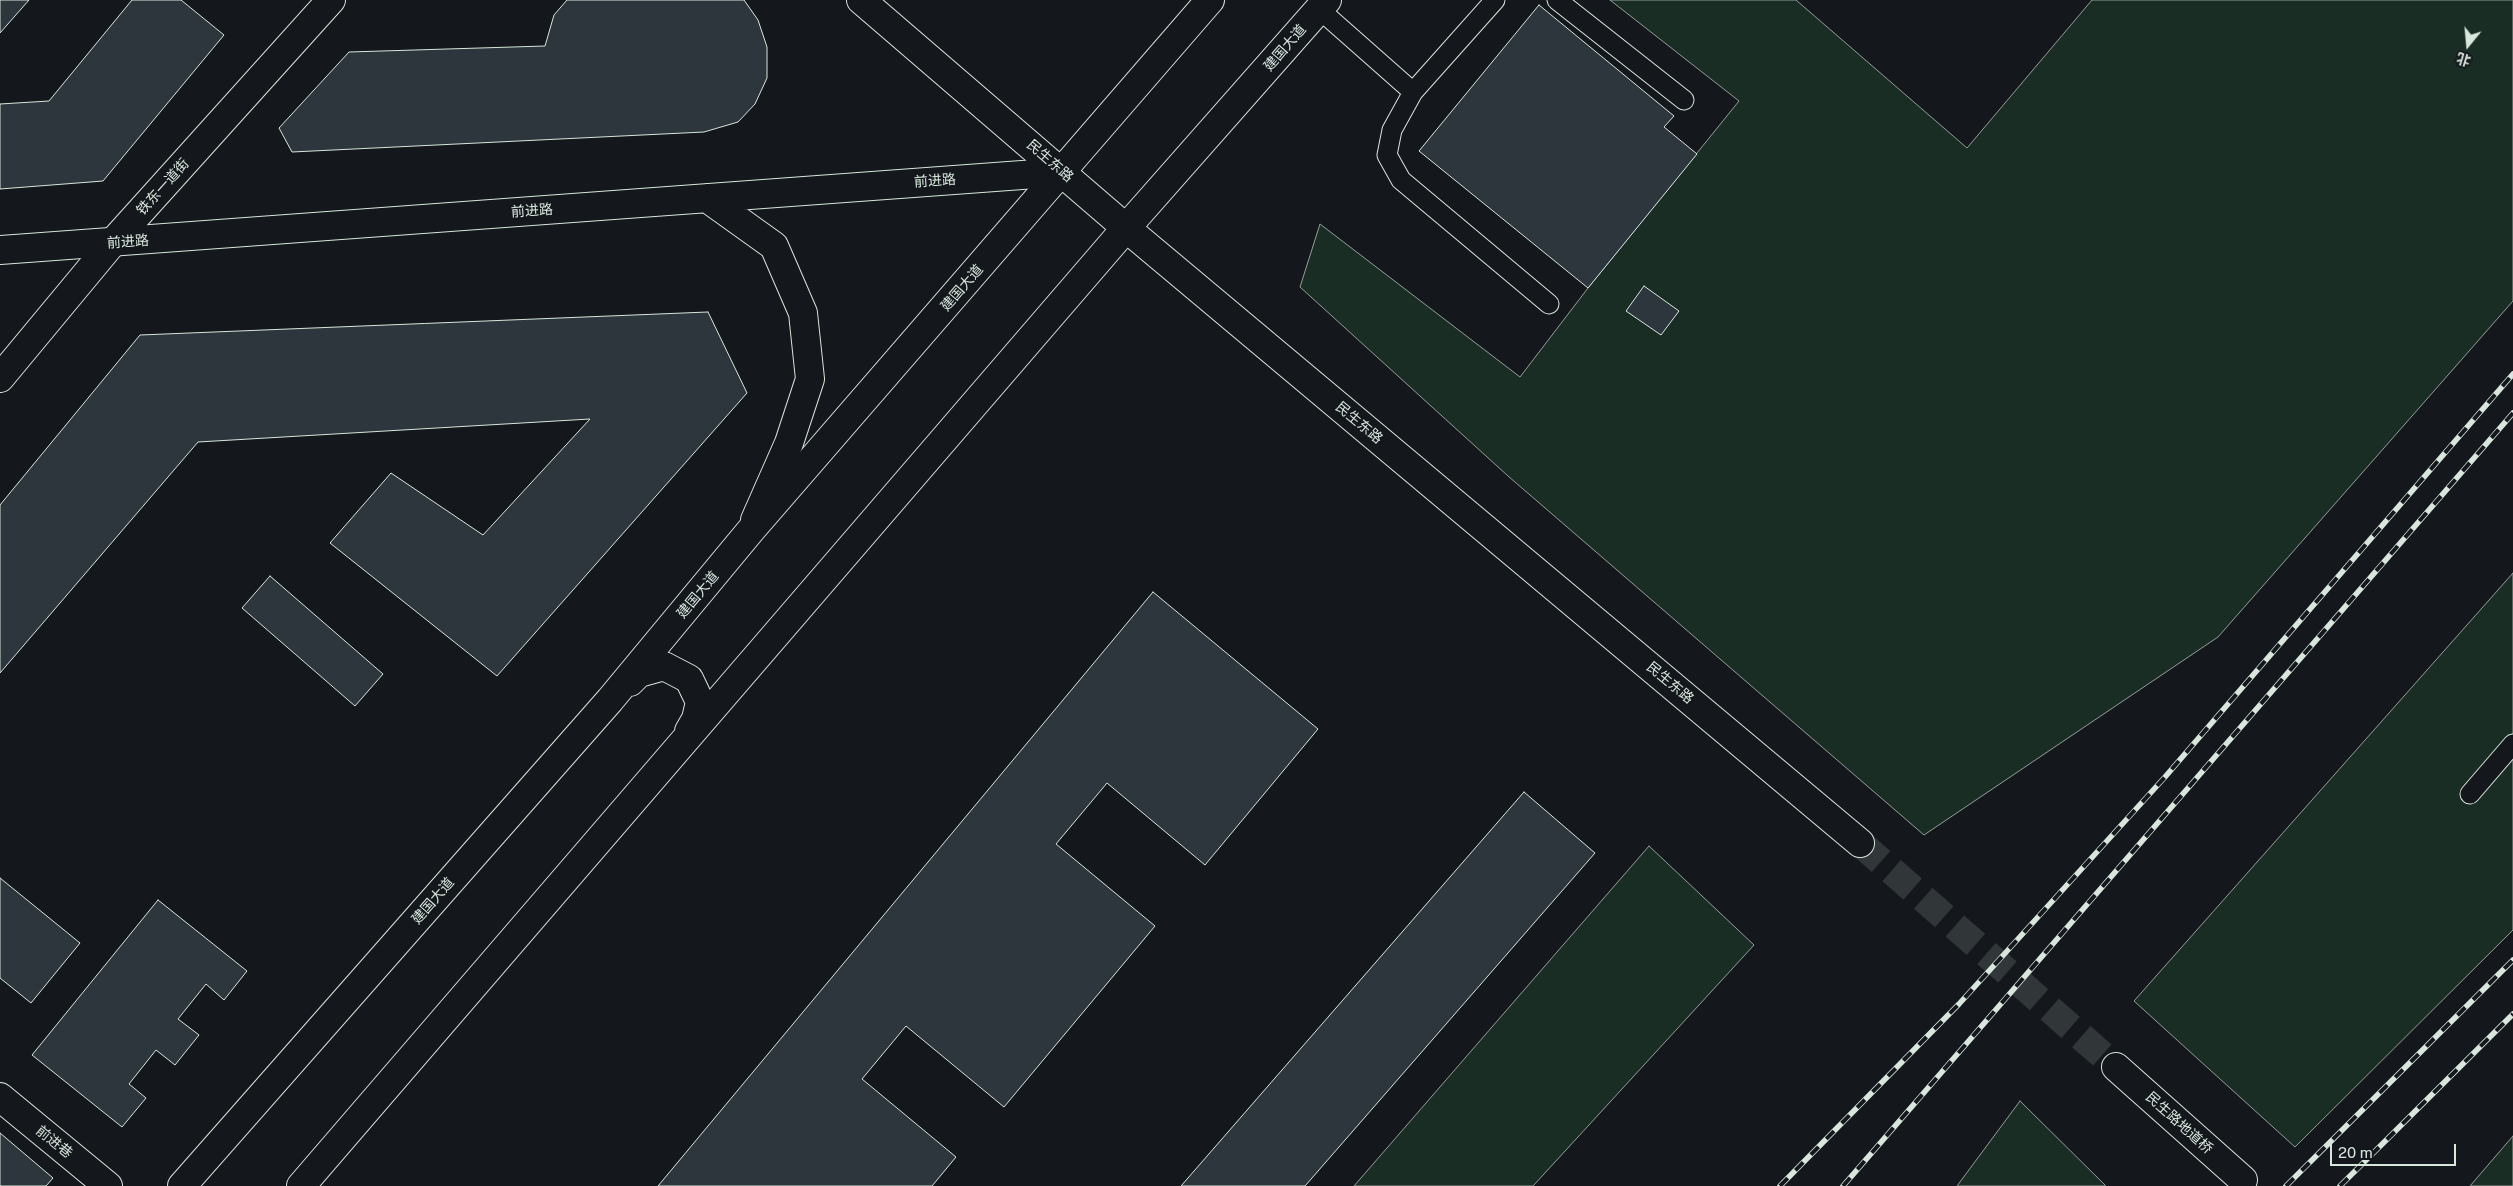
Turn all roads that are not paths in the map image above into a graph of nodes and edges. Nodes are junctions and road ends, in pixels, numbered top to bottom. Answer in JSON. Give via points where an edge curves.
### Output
{"nodes":[{"id":1,"x":331,"y":0,"type":"edge"},
{"id":2,"x":861,"y":0,"type":"edge"},
{"id":3,"x":1210,"y":0,"type":"edge"},
{"id":4,"x":1495,"y":0,"type":"edge"},
{"id":5,"x":1557,"y":0,"type":"edge"},
{"id":6,"x":1323,"y":4,"type":"edge"},
{"id":7,"x":1413,"y":92,"type":"junction"},
{"id":8,"x":1684,"y":100,"type":"dead end"},
{"id":9,"x":1063,"y":172,"type":"junction"},
{"id":10,"x":707,"y":198,"type":"junction"},
{"id":11,"x":1126,"y":228,"type":"junction"},
{"id":12,"x":112,"y":243,"type":"junction"},
{"id":13,"x":0,"y":250,"type":"edge"},
{"id":14,"x":1549,"y":304,"type":"dead end"},
{"id":15,"x":0,"y":378,"type":"edge"},
{"id":16,"x":751,"y":530,"type":"junction"},
{"id":17,"x":610,"y":700,"type":"junction"},
{"id":18,"x":2513,"y":744,"type":"edge"},
{"id":19,"x":681,"y":746,"type":"junction"},
{"id":20,"x":2470,"y":794,"type":"dead end"},
{"id":21,"x":1860,"y":843,"type":"tunnel mouth"},
{"id":22,"x":2116,"y":1067,"type":"tunnel mouth"},
{"id":23,"x":0,"y":1098,"type":"edge"},
{"id":24,"x":2243,"y":1180,"type":"dead end"},
{"id":25,"x":108,"y":1186,"type":"edge"},
{"id":26,"x":182,"y":1186,"type":"edge"},
{"id":27,"x":301,"y":1186,"type":"edge"}],
"edges":[{"from":1,"to":12,"type":"main road","name":"铁东一道街"},
{"from":2,"to":9,"type":"main road","name":"民生东路"},
{"from":3,"to":9,"type":"main road","name":"建国大道"},
{"from":4,"to":7,"type":"lane"},
{"from":5,"to":8,"type":"lane"},
{"from":6,"to":7,"type":"lane"},
{"from":6,"to":11,"type":"main road","name":"建国大道"},
{"from":7,"to":14,"type":"lane","via":[[1392,130],[1387,155],[1401,180]]},
{"from":9,"to":10,"type":"main road","name":"前进路"},
{"from":9,"to":11,"type":"main road","name":"民生东路"},
{"from":9,"to":16,"type":"main road","name":"建国大道"},
{"from":10,"to":12,"type":"main road","name":"前进路"},
{"from":10,"to":16,"type":"main road","via":[[774,246],[803,314],[810,379],[789,444]]},
{"from":11,"to":19,"type":"main road","name":"建国大道"},
{"from":11,"to":21,"type":"main road","name":"民生东路"},
{"from":12,"to":13,"type":"main road","name":"前进路"},
{"from":12,"to":15,"type":"main road","name":"铁东一道街"},
{"from":16,"to":17,"type":"main road","name":"建国大道"},
{"from":17,"to":19,"type":"main road","via":[[639,673],[664,666],[689,679],[700,702],[696,720]]},
{"from":17,"to":26,"type":"main road","name":"建国大道"},
{"from":18,"to":20,"type":"lane"},
{"from":19,"to":27,"type":"main road","name":"建国大道"},
{"from":22,"to":24,"type":"main road","name":"民生路地道桥"},
{"from":23,"to":25,"type":"main road","name":"前进巷"}]}
